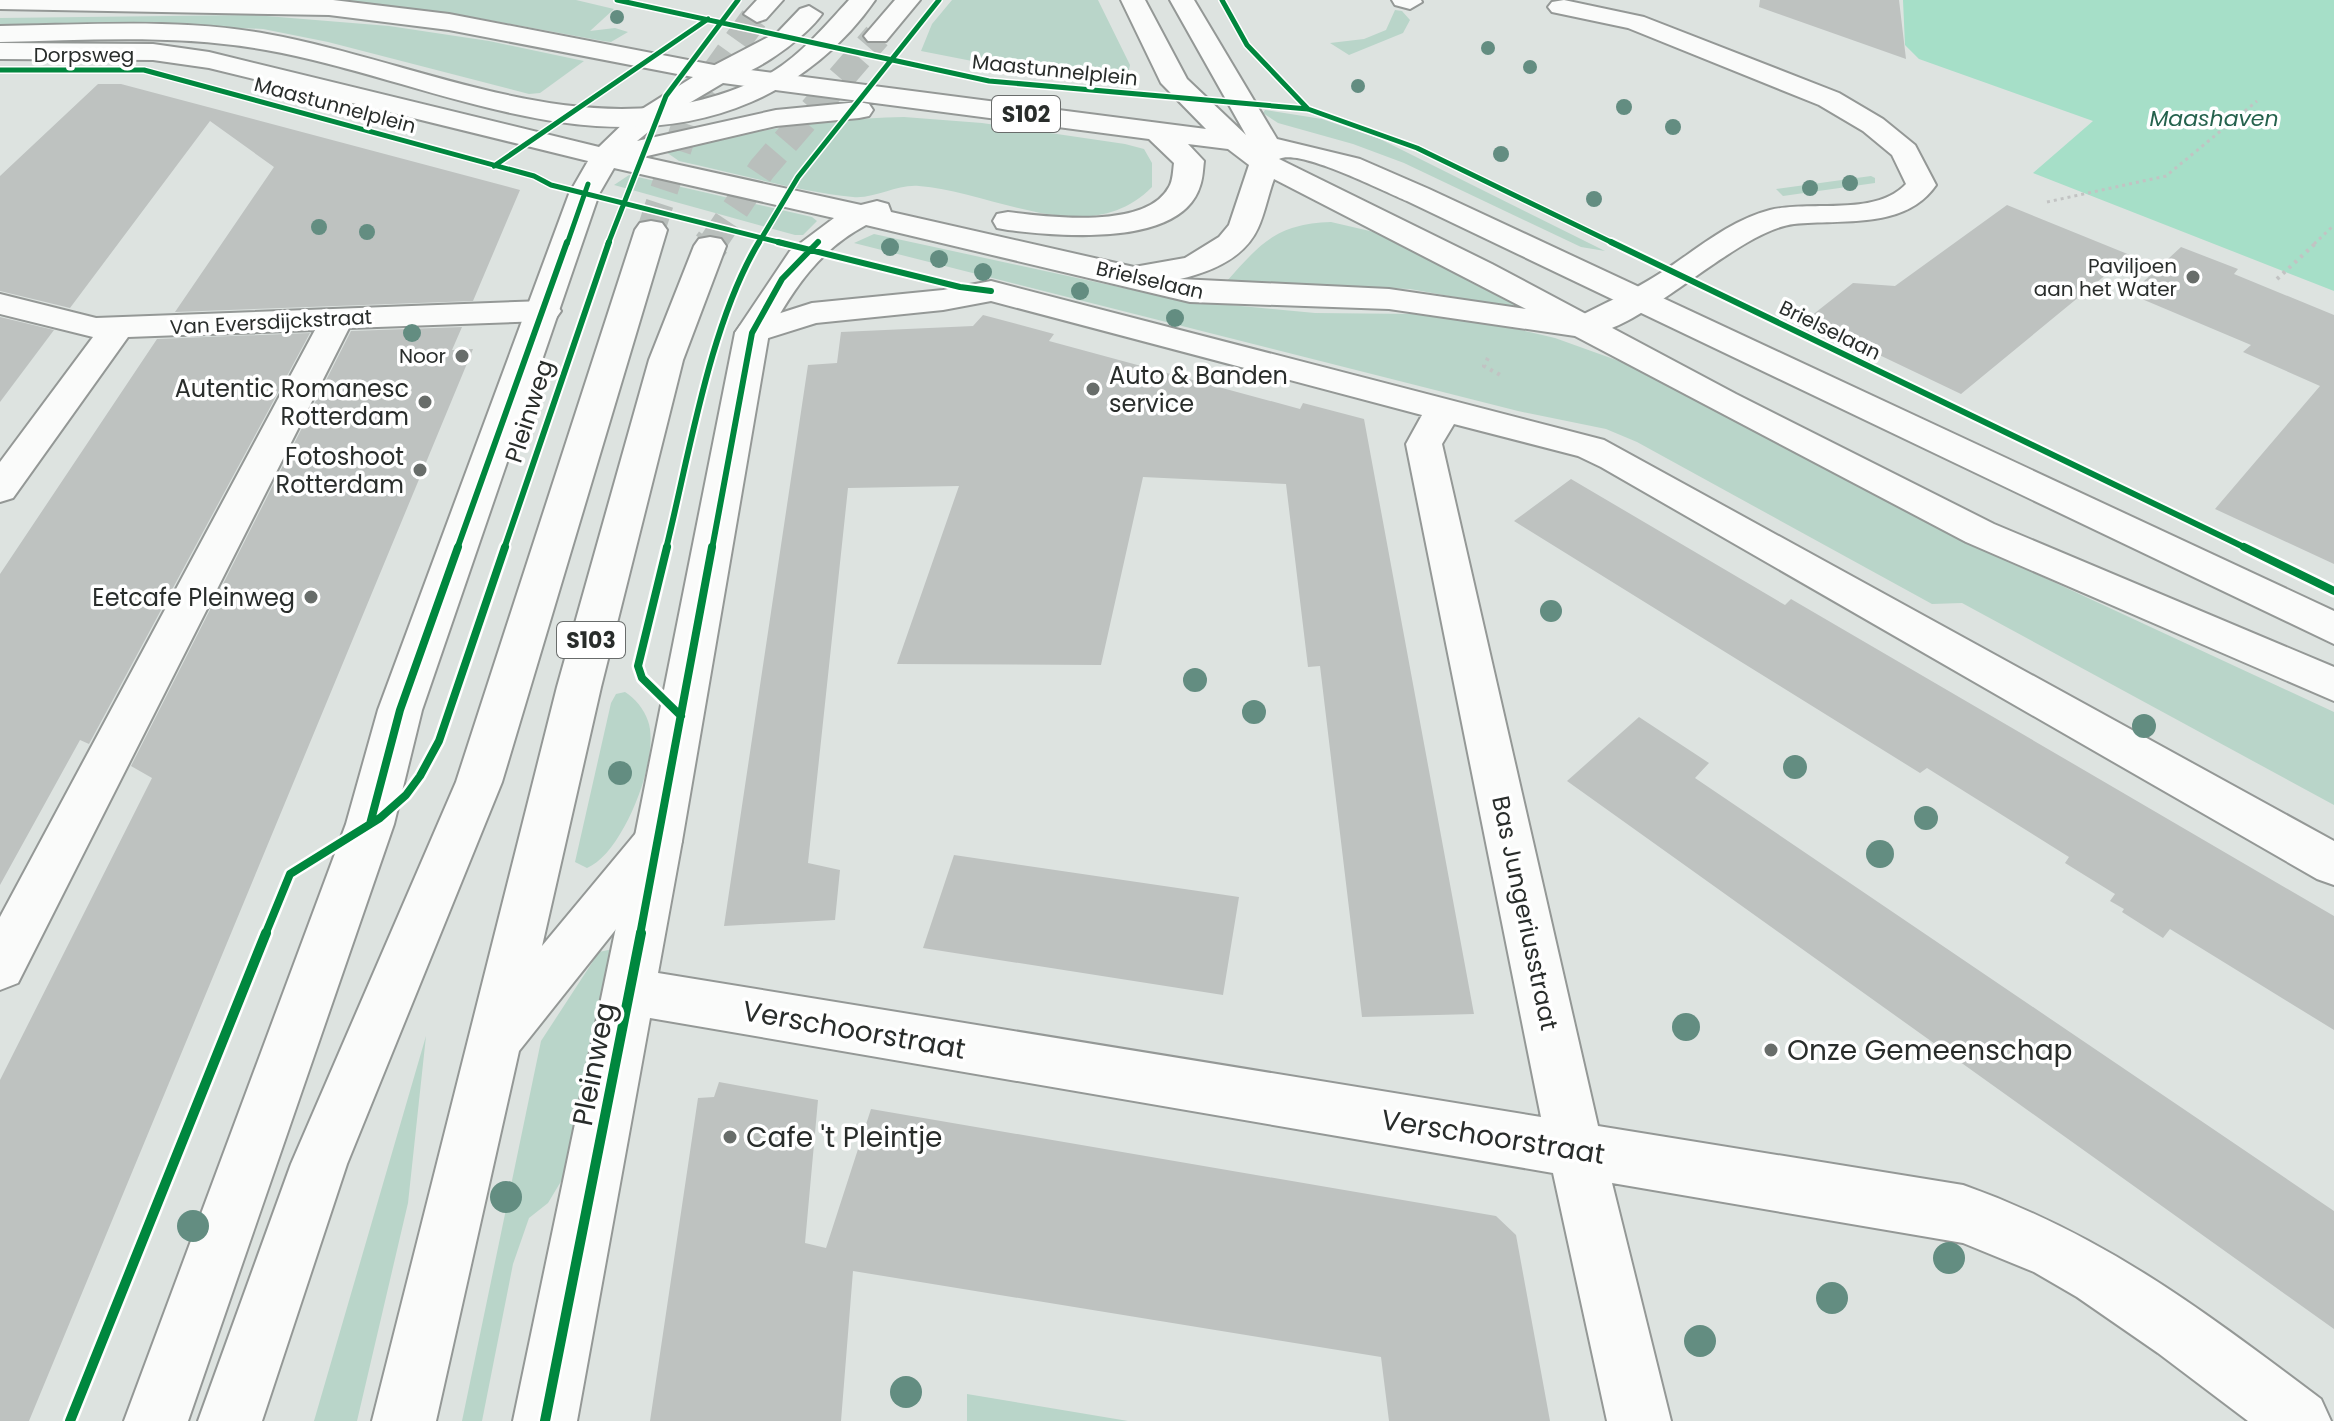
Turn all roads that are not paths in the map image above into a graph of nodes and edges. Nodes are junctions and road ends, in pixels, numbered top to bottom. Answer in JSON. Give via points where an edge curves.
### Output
{"nodes":[{"id":1,"x":822,"y":0,"type":"edge"},
{"id":2,"x":863,"y":0,"type":"edge"},
{"id":3,"x":908,"y":0,"type":"edge"},
{"id":4,"x":1133,"y":0,"type":"edge"},
{"id":5,"x":1182,"y":0,"type":"edge"},
{"id":6,"x":0,"y":2,"type":"edge"},
{"id":7,"x":1555,"y":3,"type":"edge"},
{"id":8,"x":0,"y":34,"type":"edge"},
{"id":9,"x":877,"y":36,"type":"tunnel mouth"},
{"id":10,"x":0,"y":51,"type":"edge"},
{"id":11,"x":209,"y":60,"type":"joint"},
{"id":12,"x":719,"y":74,"type":"junction"},
{"id":13,"x":776,"y":81,"type":"junction"},
{"id":14,"x":1175,"y":83,"type":"junction"},
{"id":15,"x":964,"y":106,"type":"junction"},
{"id":16,"x":641,"y":119,"type":"junction"},
{"id":17,"x":1088,"y":122,"type":"junction"},
{"id":18,"x":1158,"y":132,"type":"junction"},
{"id":19,"x":1231,"y":138,"type":"junction"},
{"id":20,"x":1266,"y":154,"type":"junction"},
{"id":21,"x":606,"y":157,"type":"junction"},
{"id":22,"x":1351,"y":204,"type":"junction"},
{"id":23,"x":864,"y":214,"type":"junction"},
{"id":24,"x":651,"y":230,"type":"tunnel mouth"},
{"id":25,"x":1242,"y":231,"type":"junction"},
{"id":26,"x":710,"y":246,"type":"tunnel mouth"},
{"id":27,"x":1129,"y":275,"type":"junction"},
{"id":28,"x":1637,"y":300,"type":"junction"},
{"id":29,"x":0,"y":304,"type":"edge"},
{"id":30,"x":544,"y":311,"type":"junction"},
{"id":31,"x":338,"y":318,"type":"junction"},
{"id":32,"x":1584,"y":327,"type":"junction"},
{"id":33,"x":117,"y":329,"type":"junction"},
{"id":34,"x":752,"y":333,"type":"junction"},
{"id":35,"x":1444,"y":409,"type":"junction"},
{"id":36,"x":0,"y":489,"type":"edge"},
{"id":37,"x":2334,"y":629,"type":"edge"},
{"id":38,"x":2334,"y":685,"type":"edge"},
{"id":39,"x":658,"y":841,"type":"junction"},
{"id":40,"x":2334,"y":865,"type":"edge"},
{"id":41,"x":0,"y":967,"type":"edge"},
{"id":42,"x":630,"y":992,"type":"junction"},
{"id":43,"x":497,"y":1041,"type":"junction"},
{"id":44,"x":1576,"y":1151,"type":"junction"},
{"id":45,"x":156,"y":1421,"type":"edge"},
{"id":46,"x":230,"y":1421,"type":"edge"},
{"id":47,"x":404,"y":1421,"type":"edge"},
{"id":48,"x":545,"y":1421,"type":"edge"},
{"id":49,"x":1639,"y":1421,"type":"edge"},
{"id":50,"x":2299,"y":1421,"type":"edge"}],
"edges":[{"from":1,"to":12,"type":"main road","via":[[787,38]]},
{"from":2,"to":13,"type":"main road"},
{"from":3,"to":9,"type":"main road"},
{"from":4,"to":14,"type":"main road","name":"Brielselaan"},
{"from":5,"to":20,"type":"main road"},
{"from":6,"to":12,"type":"main road","name":"Maastunnelplein","number":"S102","via":[[329,7],[449,22]]},
{"from":7,"to":28,"type":"main road","via":[[1623,41],[1905,151],[1921,185],[1903,203],[1774,218]]},
{"from":8,"to":16,"type":"main road","via":[[165,33],[268,43],[567,116]]},
{"from":10,"to":11,"type":"main road","name":"Dorpsweg","via":[[125,51]]},
{"from":11,"to":21,"type":"main road","name":"Maastunnelplein"},
{"from":12,"to":13,"type":"main road","name":"Maastunnelplein","number":"S102"},
{"from":12,"to":16,"type":"main road"},
{"from":13,"to":15,"type":"main road","name":"Maastunnelplein","number":"S102"},
{"from":13,"to":16,"type":"main road","via":[[731,103]]},
{"from":14,"to":17,"type":"main road","via":[[1133,111]]},
{"from":14,"to":19,"type":"main road","name":"Brielselaan"},
{"from":15,"to":17,"type":"main road","name":"Maastunnelplein","number":"S102"},
{"from":15,"to":21,"type":"main road","via":[[776,118]]},
{"from":16,"to":21,"type":"main road"},
{"from":17,"to":18,"type":"main road","name":"Maastunnelplein"},
{"from":18,"to":19,"type":"main road"},
{"from":18,"to":23,"type":"main road","name":"Maastunnelplein","via":[[1189,161],[1190,179],[1170,205],[1124,223],[1070,229],[917,204]]},
{"from":19,"to":20,"type":"main road","name":"Brielselaan"},
{"from":20,"to":22,"type":"main road","name":"Brielselaan"},
{"from":20,"to":25,"type":"main road"},
{"from":20,"to":28,"type":"main road","name":"Brielselaan","via":[[1329,158],[1377,176]]},
{"from":21,"to":23,"type":"main road","name":"Maastunnelplein"},
{"from":21,"to":30,"type":"main road","via":[[584,194]]},
{"from":22,"to":25,"type":"main road","via":[[1329,200],[1285,210]]},
{"from":22,"to":32,"type":"main road","name":"Brielselaan"},
{"from":23,"to":27,"type":"main road","name":"Brielselaan"},
{"from":23,"to":34,"type":"main road","name":"Maastunnelplein","via":[[803,256],[782,279]]},
{"from":24,"to":46,"type":"main road","number":"S103","via":[[479,782],[319,1164]]},
{"from":25,"to":27,"type":"main road","via":[[1194,266]]},
{"from":26,"to":43,"type":"main road","number":"S103","via":[[662,375],[579,687]]},
{"from":27,"to":32,"type":"main road","name":"Brielselaan","via":[[1190,292],[1389,299]]},
{"from":28,"to":32,"type":"main road"},
{"from":28,"to":37,"type":"main road","name":"Brielselaan"},
{"from":29,"to":33,"type":"main road","name":"Van Eversdijckstraat","via":[[78,327]]},
{"from":30,"to":31,"type":"main road","name":"Van Eversdijckstraat"},
{"from":30,"to":45,"type":"main road","name":"Pleinweg","via":[[400,710],[370,824]]},
{"from":31,"to":33,"type":"main road","name":"Van Eversdijckstraat"},
{"from":31,"to":41,"type":"main road"},
{"from":32,"to":38,"type":"main road","name":"Brielselaan","via":[[1980,533]]},
{"from":33,"to":36,"type":"main road"},
{"from":34,"to":35,"type":"main road","via":[[812,313],[991,291]]},
{"from":34,"to":39,"type":"main road","name":"Pleinweg"},
{"from":35,"to":40,"type":"main road","via":[[1614,458]]},
{"from":35,"to":44,"type":"main road","name":"Bas Jungeriusstraat","via":[[1424,444]]},
{"from":39,"to":42,"type":"main road","name":"Pleinweg"},
{"from":39,"to":43,"type":"main road"},
{"from":42,"to":44,"type":"main road","name":"Verschoorstraat"},
{"from":42,"to":48,"type":"main road","name":"Pleinweg"},
{"from":43,"to":47,"type":"main road","number":"S103"},
{"from":44,"to":49,"type":"main road","name":"Bas Jungeriusstraat"},
{"from":44,"to":50,"type":"main road","name":"Verschoorstraat","via":[[1963,1214],[2012,1229],[2126,1291]]}]}
